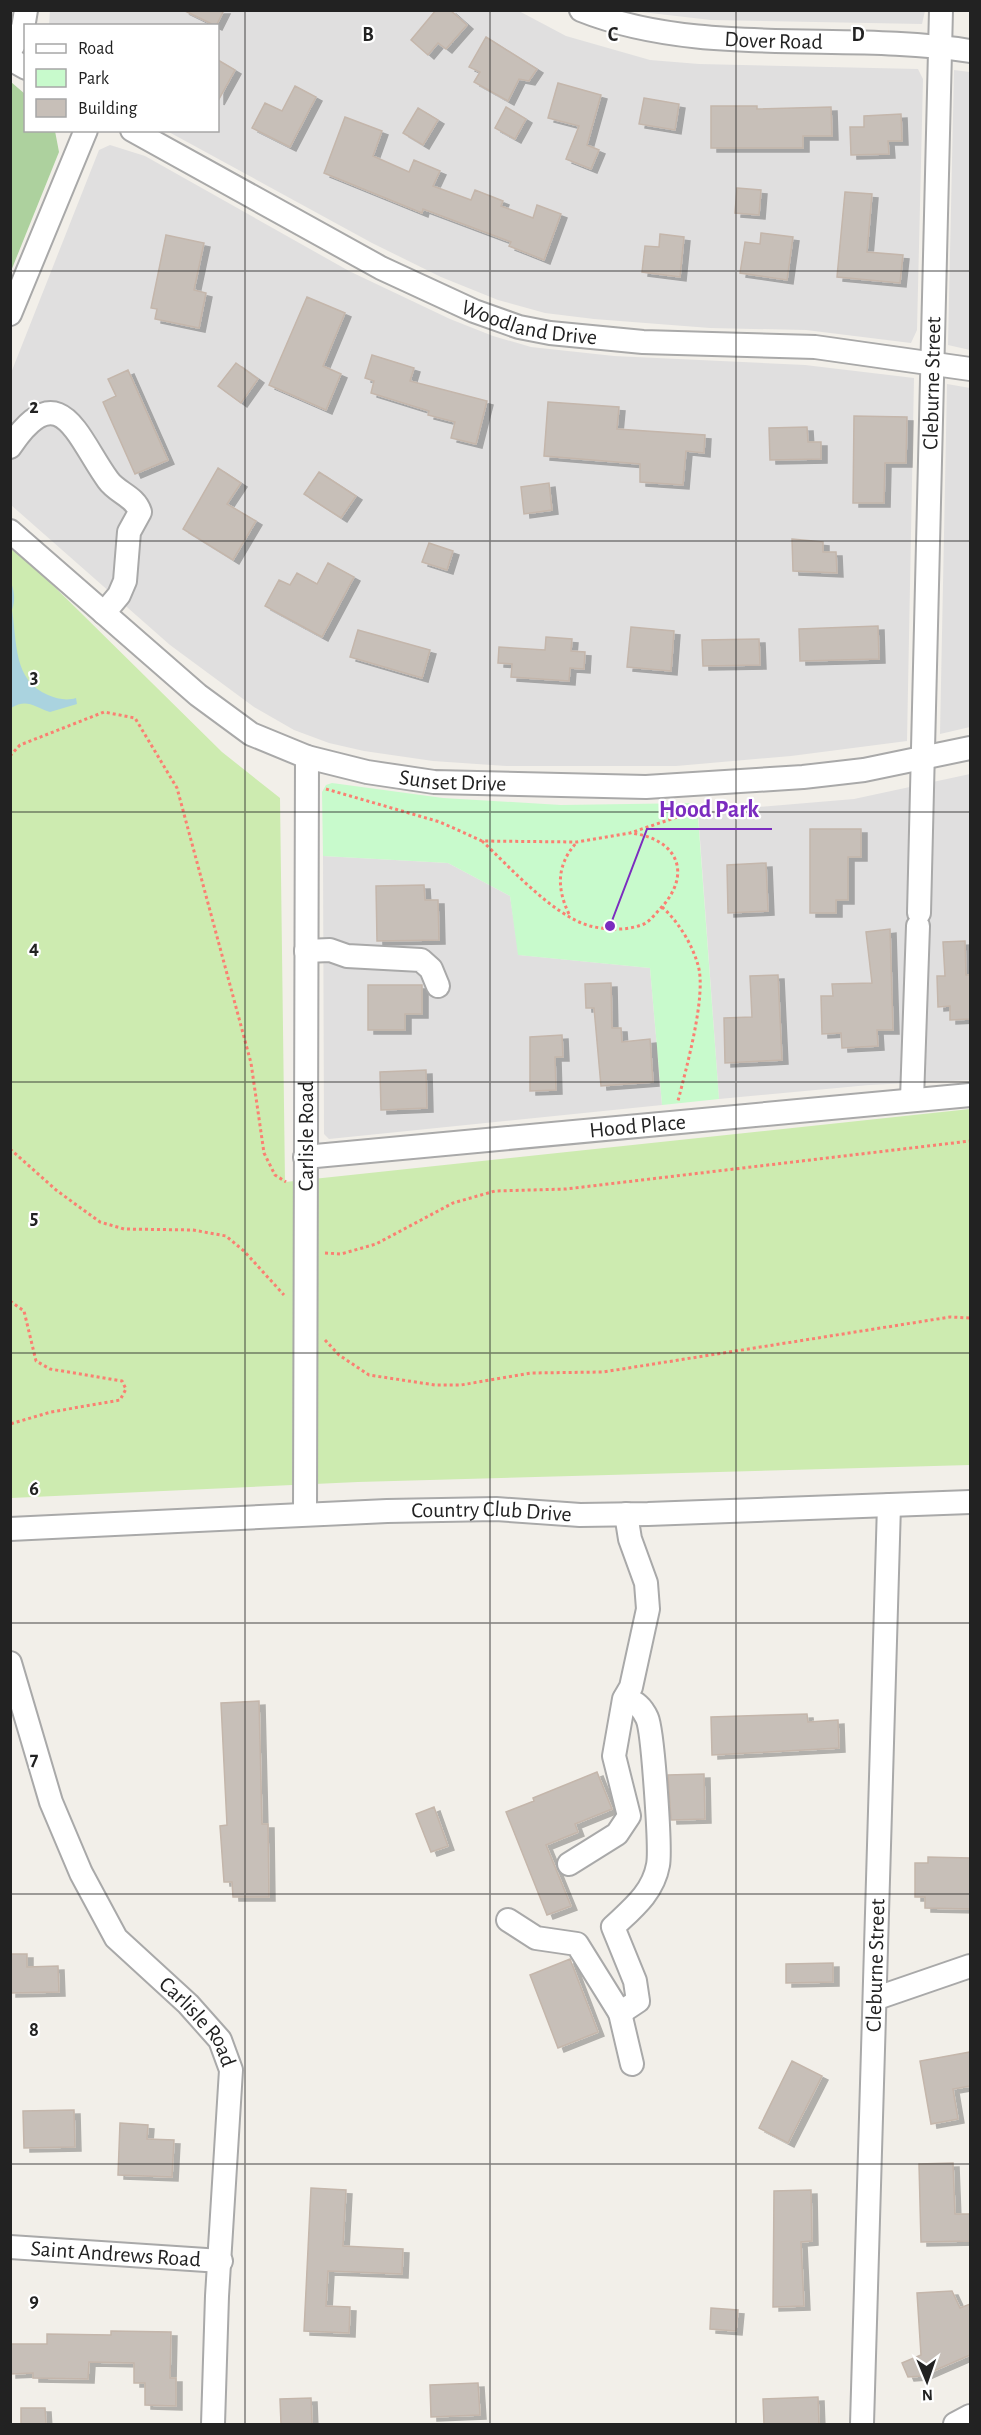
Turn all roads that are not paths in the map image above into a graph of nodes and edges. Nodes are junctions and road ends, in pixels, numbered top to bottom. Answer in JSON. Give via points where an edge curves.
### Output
{"nodes":[{"id":1,"x":26,"y":10,"type":"edge"},
{"id":2,"x":581,"y":10,"type":"edge"},
{"id":3,"x":940,"y":10,"type":"edge"},
{"id":4,"x":940,"y":46,"type":"junction"},
{"id":5,"x":10,"y":51,"type":"edge"},
{"id":6,"x":970,"y":51,"type":"edge"},
{"id":7,"x":10,"y":59,"type":"edge"},
{"id":8,"x":24,"y":67,"type":"edge"},
{"id":9,"x":85,"y":132,"type":"edge"},
{"id":10,"x":136,"y":132,"type":"edge"},
{"id":11,"x":10,"y":314,"type":"edge"},
{"id":12,"x":931,"y":363,"type":"junction"},
{"id":13,"x":970,"y":369,"type":"edge"},
{"id":14,"x":10,"y":447,"type":"edge"},
{"id":15,"x":10,"y":531,"type":"edge"},
{"id":16,"x":104,"y":613,"type":"junction"},
{"id":17,"x":970,"y":748,"type":"edge"},
{"id":18,"x":307,"y":757,"type":"junction"},
{"id":19,"x":924,"y":757,"type":"junction"},
{"id":20,"x":306,"y":951,"type":"junction"},
{"id":21,"x":438,"y":986,"type":"dead end"},
{"id":22,"x":970,"y":1095,"type":"edge"},
{"id":23,"x":912,"y":1099,"type":"junction"},
{"id":24,"x":305,"y":1157,"type":"junction"},
{"id":25,"x":970,"y":1502,"type":"edge"},
{"id":26,"x":889,"y":1505,"type":"junction"},
{"id":27,"x":305,"y":1514,"type":"junction"},
{"id":28,"x":626,"y":1514,"type":"junction"},
{"id":29,"x":10,"y":1529,"type":"edge"},
{"id":30,"x":10,"y":1663,"type":"edge"},
{"id":31,"x":625,"y":1698,"type":"junction"},
{"id":32,"x":18,"y":1716,"type":"edge"},
{"id":33,"x":569,"y":1864,"type":"dead end"},
{"id":34,"x":508,"y":1920,"type":"dead end"},
{"id":35,"x":613,"y":1927,"type":"junction"},
{"id":36,"x":578,"y":1944,"type":"junction"},
{"id":37,"x":970,"y":1966,"type":"edge"},
{"id":38,"x":877,"y":1998,"type":"junction"},
{"id":39,"x":620,"y":2013,"type":"junction"},
{"id":40,"x":632,"y":2064,"type":"dead end"},
{"id":41,"x":10,"y":2247,"type":"edge"},
{"id":42,"x":221,"y":2260,"type":"junction"},
{"id":43,"x":970,"y":2416,"type":"edge"},
{"id":44,"x":213,"y":2424,"type":"edge"},
{"id":45,"x":862,"y":2424,"type":"edge"},
{"id":46,"x":955,"y":2424,"type":"edge"}],
"edges":[{"from":1,"to":5,"type":"street","via":[[23,28]]},
{"from":2,"to":4,"type":"street","name":"Dover Road","via":[[605,20],[667,32],[795,43]]},
{"from":3,"to":4,"type":"street","name":"Cleburne Street"},
{"from":4,"to":6,"type":"street","name":"Dover Road"},
{"from":4,"to":12,"type":"street","name":"Cleburne Street"},
{"from":7,"to":8,"type":"street"},
{"from":9,"to":11,"type":"street"},
{"from":10,"to":12,"type":"street","name":"Woodland Drive","via":[[381,268],[519,327],[654,342],[814,347]]},
{"from":12,"to":13,"type":"street","name":"Woodland Drive"},
{"from":12,"to":19,"type":"street","name":"Cleburne Street"},
{"from":14,"to":16,"type":"street","via":[[36,416],[50,413],[61,417],[86,440],[112,485],[137,502],[140,512],[129,532],[125,581]]},
{"from":15,"to":16,"type":"street","name":"Sunset Drive"},
{"from":16,"to":18,"type":"street","name":"Sunset Drive","via":[[198,695],[251,734]]},
{"from":17,"to":19,"type":"street","name":"Sunset Drive"},
{"from":18,"to":19,"type":"street","name":"Sunset Drive","via":[[367,772],[434,782],[646,787],[803,777],[864,770]]},
{"from":18,"to":20,"type":"street","name":"Carlisle Road"},
{"from":19,"to":23,"type":"street","name":"Cleburne Street"},
{"from":20,"to":21,"type":"street","via":[[421,960]]},
{"from":20,"to":24,"type":"street","name":"Carlisle Road"},
{"from":22,"to":23,"type":"street","name":"Hood Place"},
{"from":23,"to":24,"type":"street","name":"Hood Place"},
{"from":24,"to":27,"type":"street","name":"Carlisle Road"},
{"from":25,"to":26,"type":"street","name":"Country Club Drive"},
{"from":26,"to":28,"type":"street","name":"Country Club Drive"},
{"from":26,"to":38,"type":"street","name":"Cleburne Street"},
{"from":27,"to":28,"type":"street","name":"Country Club Drive","via":[[496,1509]]},
{"from":27,"to":29,"type":"street","name":"Country Club Drive"},
{"from":28,"to":31,"type":"street","via":[[648,1609],[631,1687]]},
{"from":30,"to":32,"type":"street","name":"Carlisle Road"},
{"from":31,"to":33,"type":"street","via":[[614,1756],[629,1816],[617,1834]]},
{"from":31,"to":35,"type":"street","via":[[637,1703],[648,1720],[658,1865],[648,1894]]},
{"from":32,"to":42,"type":"street","name":"Carlisle Road","via":[[81,1873],[116,1938],[188,2004],[220,2040],[231,2070]]},
{"from":34,"to":36,"type":"street","via":[[536,1938]]},
{"from":35,"to":36,"type":"street"},
{"from":35,"to":39,"type":"street","via":[[635,1981],[638,2001]]},
{"from":36,"to":39,"type":"street"},
{"from":37,"to":38,"type":"street"},
{"from":38,"to":45,"type":"street","name":"Cleburne Street"},
{"from":39,"to":40,"type":"street"},
{"from":41,"to":42,"type":"street","name":"Saint Andrews Road"},
{"from":42,"to":44,"type":"street","name":"Carlisle Road"},
{"from":43,"to":46,"type":"street"}]}
